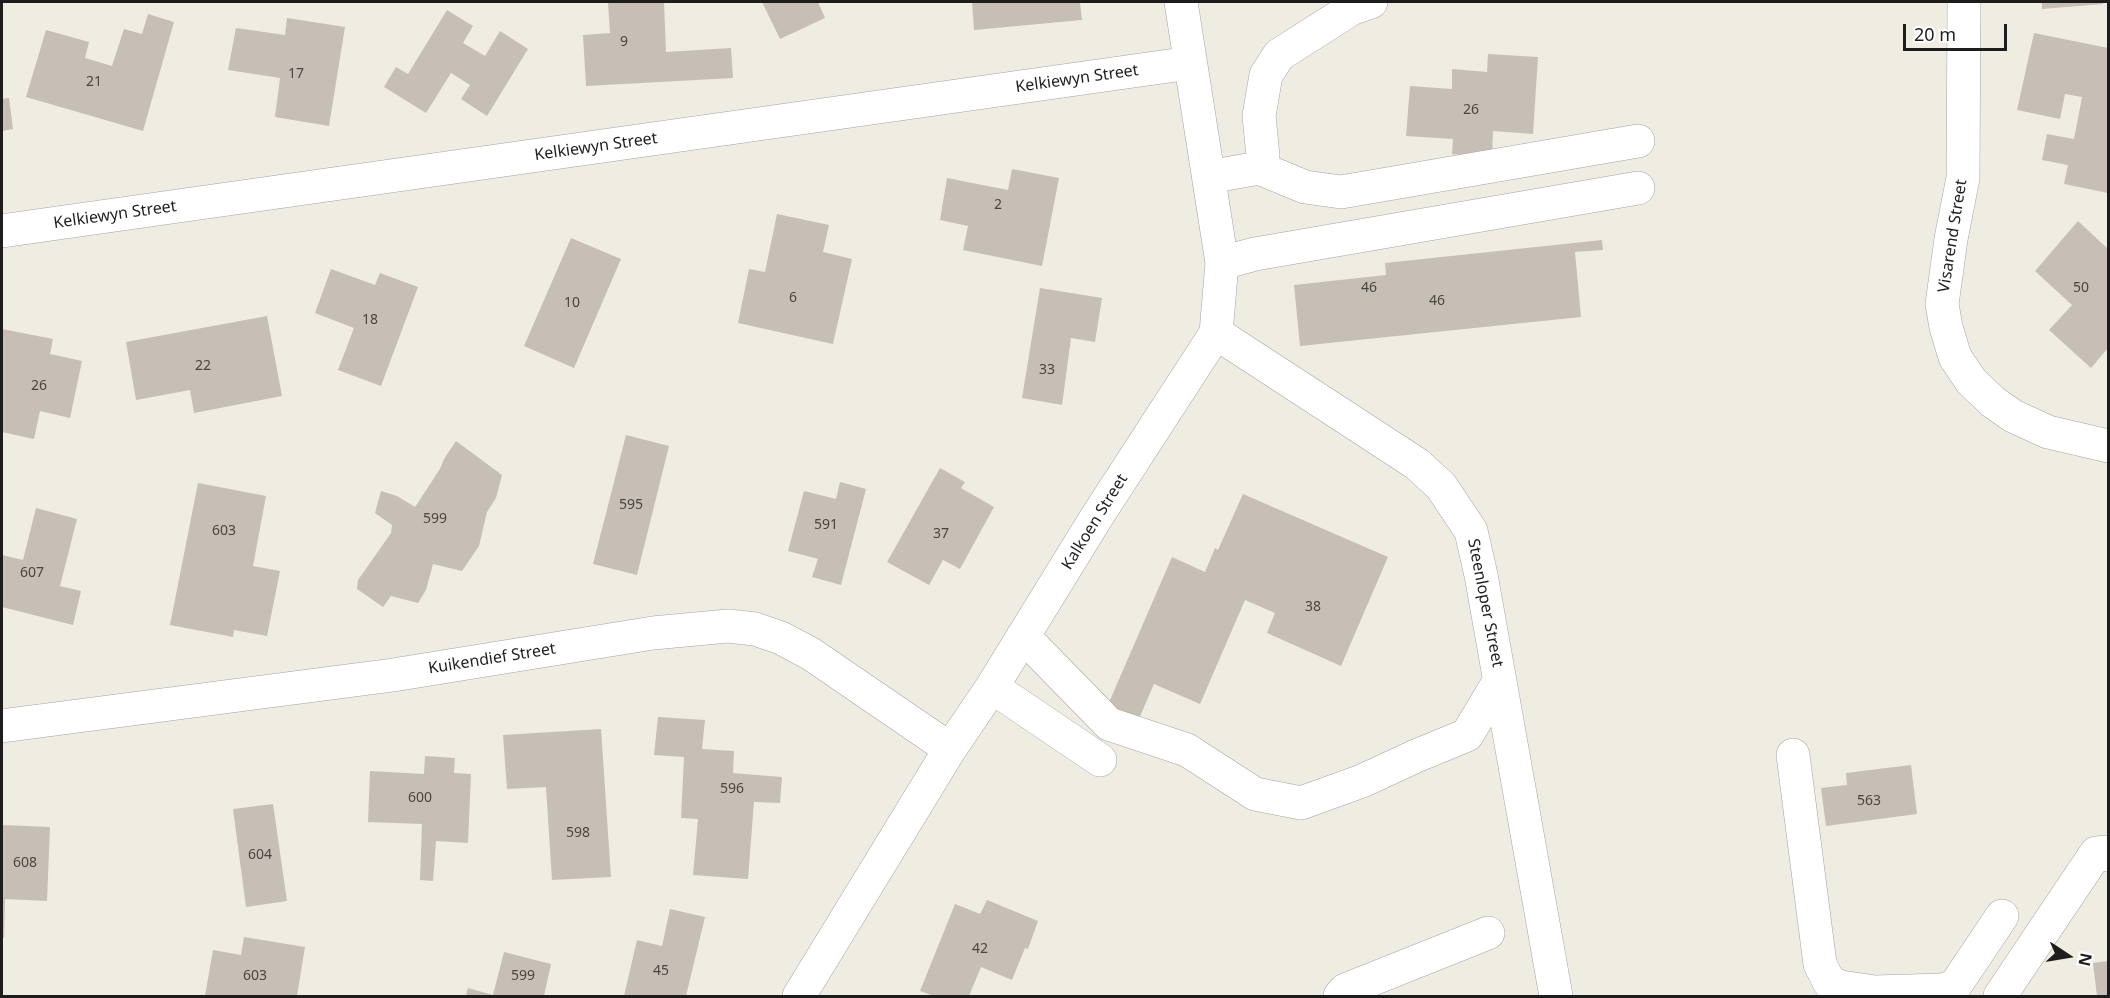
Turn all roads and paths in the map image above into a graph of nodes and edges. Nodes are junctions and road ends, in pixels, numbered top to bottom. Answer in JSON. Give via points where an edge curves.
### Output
{"nodes":[{"id":1,"x":1181,"y":2,"type":"edge"},
{"id":2,"x":1371,"y":2,"type":"edge"},
{"id":3,"x":1964,"y":2,"type":"edge"},
{"id":4,"x":1190,"y":63,"type":"junction"},
{"id":5,"x":1638,"y":141,"type":"dead end"},
{"id":6,"x":1259,"y":168,"type":"junction"},
{"id":7,"x":1209,"y":177,"type":"junction"},
{"id":8,"x":1638,"y":188,"type":"dead end"},
{"id":9,"x":2,"y":231,"type":"edge"},
{"id":10,"x":1222,"y":263,"type":"junction"},
{"id":11,"x":1216,"y":333,"type":"junction"},
{"id":12,"x":2109,"y":446,"type":"edge"},
{"id":13,"x":1023,"y":636,"type":"junction"},
{"id":14,"x":1500,"y":680,"type":"junction"},
{"id":15,"x":992,"y":687,"type":"junction"},
{"id":16,"x":2,"y":726,"type":"edge"},
{"id":17,"x":950,"y":749,"type":"junction"},
{"id":18,"x":1793,"y":755,"type":"dead end"},
{"id":19,"x":1100,"y":760,"type":"dead end"},
{"id":20,"x":2109,"y":855,"type":"edge"},
{"id":21,"x":2002,"y":916,"type":"dead end"},
{"id":22,"x":1488,"y":933,"type":"dead end"},
{"id":23,"x":1875,"y":994,"type":"edge"},
{"id":24,"x":799,"y":996,"type":"edge"},
{"id":25,"x":1340,"y":996,"type":"edge"},
{"id":26,"x":1556,"y":996,"type":"edge"},
{"id":27,"x":2001,"y":996,"type":"edge"}],
"edges":[{"from":1,"to":4,"type":"street","name":"Kalkoen Street"},
{"from":2,"to":6,"type":"street","via":[[1351,9],[1279,55],[1266,75],[1259,116],[1263,156]]},
{"from":3,"to":12,"type":"street","name":"Visarend Street","via":[[1963,178],[1942,304],[1955,357],[1971,381],[2013,416],[2048,432]]},
{"from":4,"to":7,"type":"street","name":"Kalkoen Street"},
{"from":4,"to":9,"type":"street","name":"Kelkiewyn Street"},
{"from":5,"to":6,"type":"street","via":[[1341,192],[1305,187]]},
{"from":6,"to":7,"type":"street"},
{"from":7,"to":10,"type":"street","name":"Kalkoen Street"},
{"from":8,"to":10,"type":"street","via":[[1255,254]]},
{"from":10,"to":11,"type":"street","name":"Kalkoen Street"},
{"from":11,"to":13,"type":"street","name":"Kalkoen Street"},
{"from":11,"to":14,"type":"street","name":"Steenloper Street","via":[[1417,464],[1441,486],[1471,531]]},
{"from":13,"to":14,"type":"street","via":[[1109,724],[1187,750],[1255,794],[1301,803],[1467,735]]},
{"from":13,"to":15,"type":"street","name":"Kalkoen Street"},
{"from":14,"to":26,"type":"street","name":"Steenloper Street"},
{"from":15,"to":17,"type":"street","name":"Kalkoen Street"},
{"from":15,"to":19,"type":"street"},
{"from":16,"to":17,"type":"street","name":"Kuikendief Street","via":[[393,675],[653,633],[728,626],[755,629],[811,654]]},
{"from":17,"to":24,"type":"street","name":"Kalkoen Street"},
{"from":18,"to":23,"type":"street","via":[[1820,964],[1829,982]]},
{"from":20,"to":27,"type":"street","via":[[2096,852]]},
{"from":21,"to":23,"type":"street","via":[[1955,986]]},
{"from":22,"to":25,"type":"street","via":[[1345,990]]}]}
